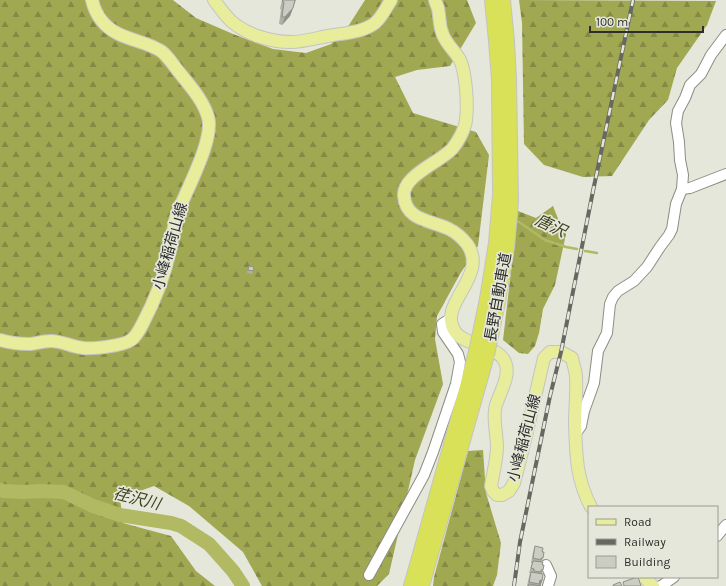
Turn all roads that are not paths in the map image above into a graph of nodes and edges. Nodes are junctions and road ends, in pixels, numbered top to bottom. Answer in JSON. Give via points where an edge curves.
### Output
{"nodes":[{"id":1,"x":92,"y":0,"type":"edge"},
{"id":2,"x":214,"y":0,"type":"edge"},
{"id":3,"x":391,"y":0,"type":"edge"},
{"id":4,"x":435,"y":0,"type":"edge"},
{"id":5,"x":492,"y":0,"type":"edge"},
{"id":6,"x":503,"y":0,"type":"edge"},
{"id":7,"x":726,"y":36,"type":"edge"},
{"id":8,"x":502,"y":41,"type":"junction"},
{"id":9,"x":726,"y":174,"type":"edge"},
{"id":10,"x":682,"y":189,"type":"junction"},
{"id":11,"x":450,"y":319,"type":"junction"},
{"id":12,"x":0,"y":340,"type":"edge"},
{"id":13,"x":482,"y":353,"type":"junction"},
{"id":14,"x":576,"y":433,"type":"junction"},
{"id":15,"x":590,"y":506,"type":"edge"},
{"id":16,"x":726,"y":525,"type":"edge"},
{"id":17,"x":718,"y":535,"type":"edge"},
{"id":18,"x":546,"y":564,"type":"dead end"},
{"id":19,"x":368,"y":575,"type":"dead end"},
{"id":20,"x":645,"y":578,"type":"edge"},
{"id":21,"x":673,"y":578,"type":"edge"},
{"id":22,"x":411,"y":586,"type":"edge"},
{"id":23,"x":422,"y":586,"type":"edge"},
{"id":24,"x":548,"y":586,"type":"edge"},
{"id":25,"x":653,"y":586,"type":"edge"},
{"id":26,"x":661,"y":586,"type":"edge"}],
"edges":[{"from":1,"to":12,"type":"main road","name":"小峰稲荷山線","via":[[97,14],[111,30],[162,52],[196,94],[209,118],[205,147],[176,218],[165,273],[151,307],[131,340],[95,348],[83,348],[63,342],[30,344]]},
{"from":2,"to":3,"type":"main road","via":[[240,28],[261,37],[293,42],[363,29],[375,22]]},
{"from":4,"to":11,"type":"main road","via":[[443,36],[460,60],[464,71],[466,121],[452,149],[414,177],[403,193],[404,202],[415,216],[449,229],[460,237],[472,255],[471,274],[454,305]]},
{"from":5,"to":8,"type":"highway","name":"長野自動車道"},
{"from":6,"to":8,"type":"highway","name":"長野自動車道"},
{"from":7,"to":10,"type":"street","via":[[690,86],[678,111],[676,123],[683,175]]},
{"from":8,"to":13,"type":"highway","name":"長野自動車道","bridge":true,"via":[[499,88],[505,198],[502,245]]},
{"from":9,"to":10,"type":"street"},
{"from":10,"to":14,"type":"street","via":[[669,235],[647,267],[613,297],[606,333],[598,351],[594,383],[581,426]]},
{"from":11,"to":14,"type":"main road","name":"小峰稲荷山線","via":[[458,335],[464,340],[500,354],[506,367],[496,407],[497,448],[491,486],[493,491],[502,495],[509,491],[514,483],[544,358],[550,352],[561,352],[572,358],[576,376]]},
{"from":11,"to":19,"type":"street","via":[[442,324],[443,332],[458,354],[460,362],[453,391],[424,475]]},
{"from":13,"to":22,"type":"highway","name":"長野自動車道","via":[[466,391]]},
{"from":13,"to":23,"type":"highway","name":"長野自動車道"},
{"from":14,"to":15,"type":"main road","name":"小峰稲荷山線","via":[[578,470]]},
{"from":16,"to":17,"type":"street"},
{"from":18,"to":24,"type":"street","via":[[551,576]]},
{"from":20,"to":25,"type":"main road"},
{"from":21,"to":26,"type":"street"}]}
